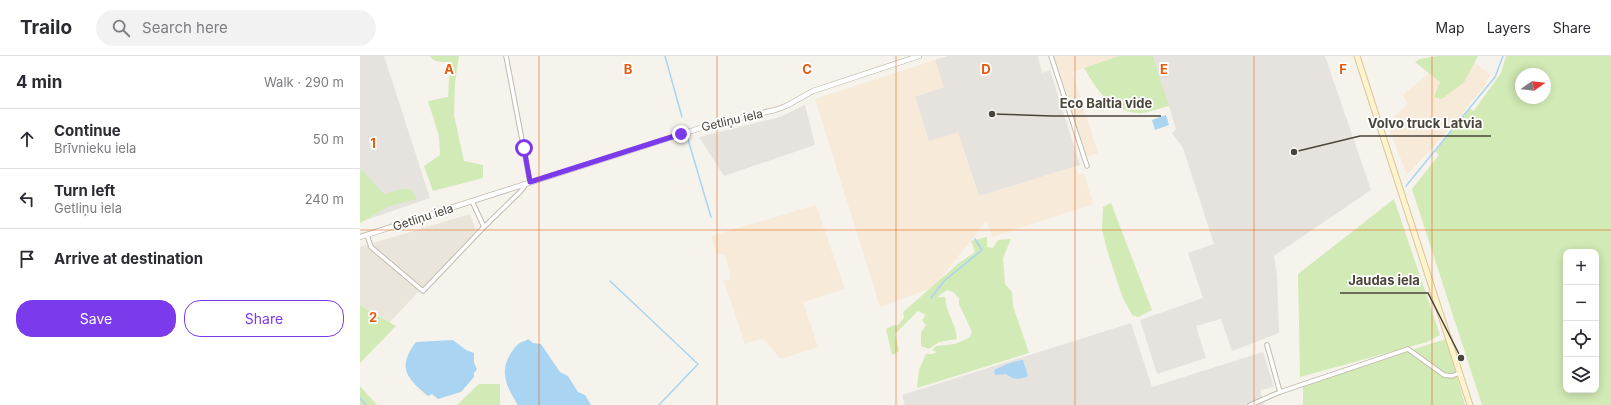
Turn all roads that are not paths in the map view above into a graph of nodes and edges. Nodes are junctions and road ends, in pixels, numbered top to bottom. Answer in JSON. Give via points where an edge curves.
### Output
{"nodes":[{"id":1,"x":506,"y":56,"type":"edge"},
{"id":2,"x":919,"y":56,"type":"edge"},
{"id":3,"x":1051,"y":56,"type":"edge"},
{"id":4,"x":1357,"y":56,"type":"edge"},
{"id":5,"x":1087,"y":166,"type":"dead end"},
{"id":6,"x":530,"y":182,"type":"junction"},
{"id":7,"x":524,"y":184,"type":"junction"},
{"id":8,"x":472,"y":201,"type":"junction"},
{"id":9,"x":484,"y":227,"type":"junction"},
{"id":10,"x":367,"y":235,"type":"junction"},
{"id":11,"x":360,"y":237,"type":"edge"},
{"id":12,"x":1267,"y":345,"type":"dead end"},
{"id":13,"x":1460,"y":373,"type":"junction"},
{"id":14,"x":1280,"y":392,"type":"junction"},
{"id":15,"x":1250,"y":405,"type":"edge"},
{"id":16,"x":1470,"y":405,"type":"edge"}],
"edges":[{"from":1,"to":6,"type":"street"},
{"from":2,"to":6,"type":"street","name":"Getliņu iela","via":[[814,91],[775,110],[713,124]]},
{"from":3,"to":5,"type":"street"},
{"from":4,"to":13,"type":"main road"},
{"from":6,"to":7,"type":"street","name":"Getliņu iela"},
{"from":7,"to":8,"type":"street","name":"Getliņu iela"},
{"from":7,"to":9,"type":"street","via":[[520,192]]},
{"from":8,"to":9,"type":"street"},
{"from":8,"to":10,"type":"street","name":"Getliņu iela"},
{"from":9,"to":10,"type":"street","via":[[423,291],[371,247]]},
{"from":10,"to":11,"type":"street","name":"Getliņu iela"},
{"from":12,"to":14,"type":"street"},
{"from":13,"to":14,"type":"street","via":[[1444,375],[1408,350]]},
{"from":13,"to":16,"type":"main road"},
{"from":14,"to":15,"type":"street"}]}
